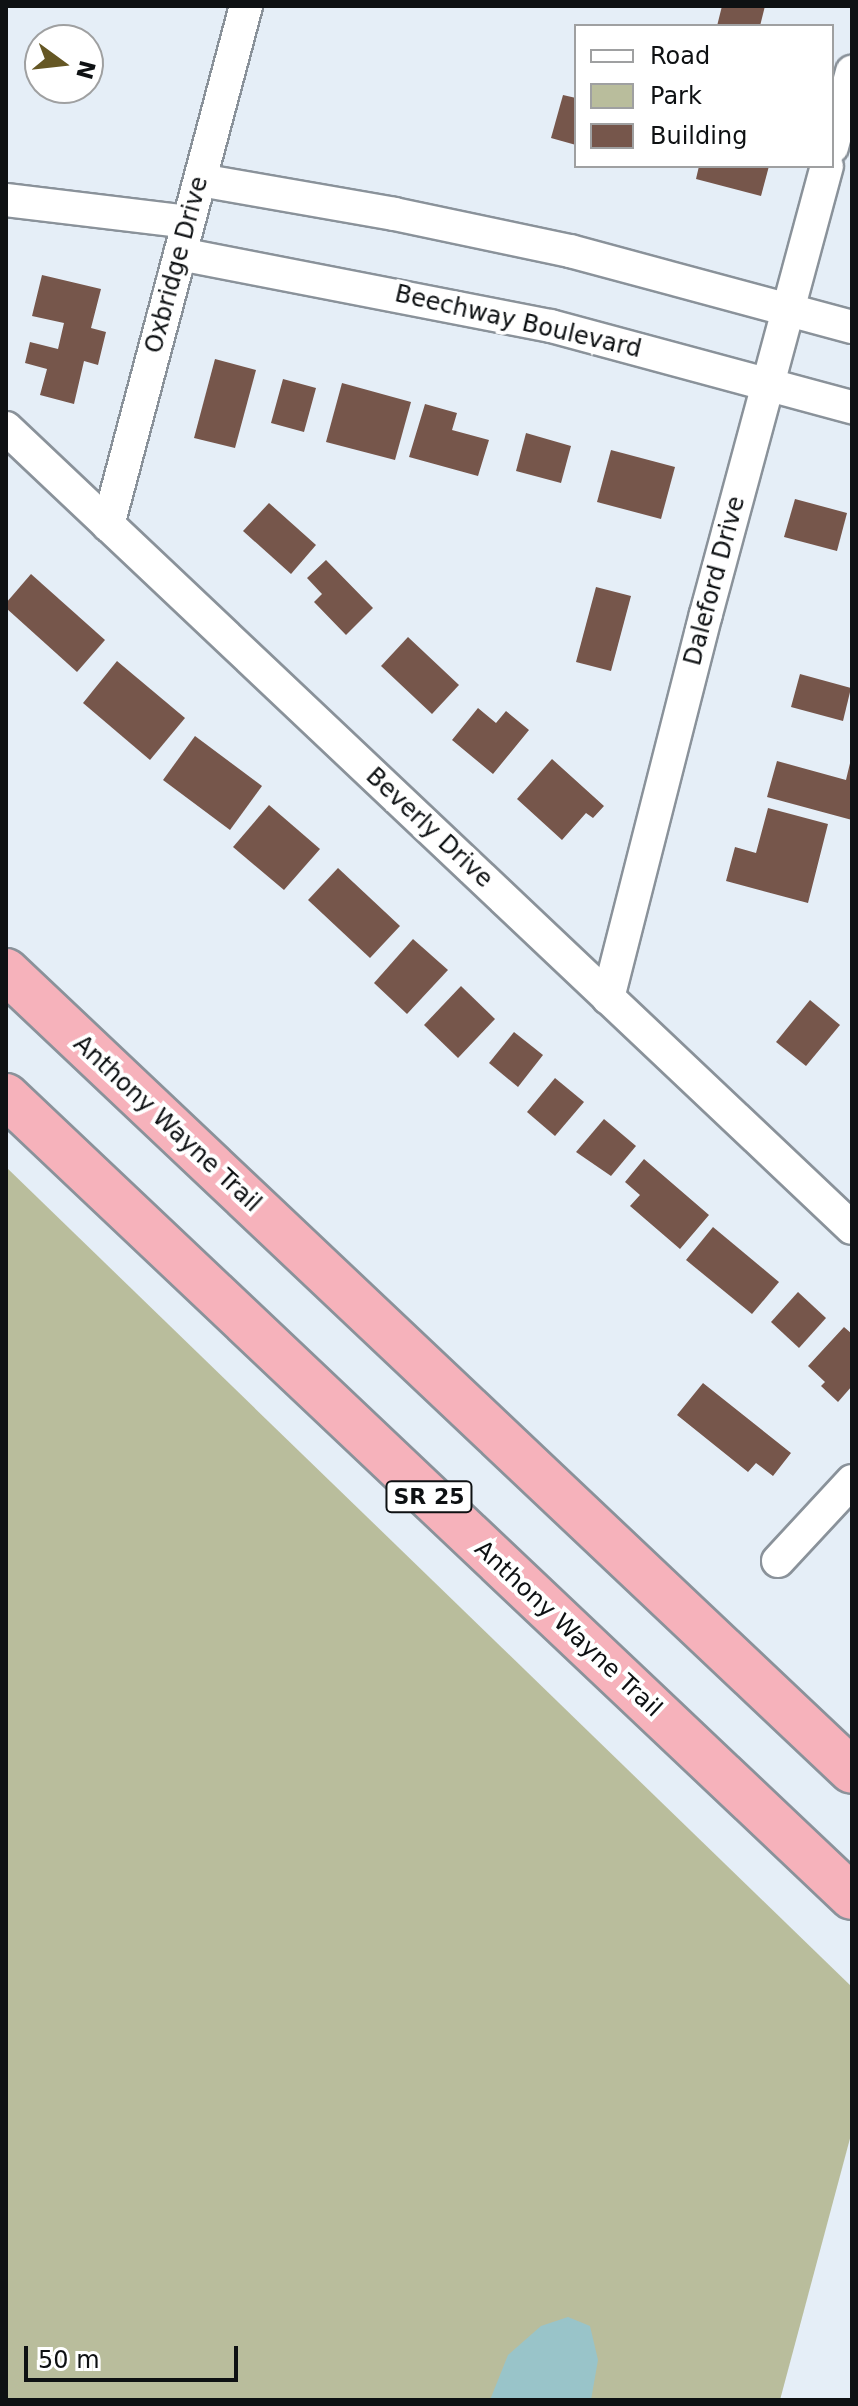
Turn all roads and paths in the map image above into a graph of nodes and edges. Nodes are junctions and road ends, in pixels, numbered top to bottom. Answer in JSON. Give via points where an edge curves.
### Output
{"nodes":[{"id":1,"x":246,"y":6,"type":"edge"},
{"id":2,"x":852,"y":72,"type":"edge"},
{"id":3,"x":834,"y":140,"type":"edge"},
{"id":4,"x":826,"y":168,"type":"edge"},
{"id":5,"x":200,"y":180,"type":"junction"},
{"id":6,"x":6,"y":200,"type":"edge"},
{"id":7,"x":188,"y":222,"type":"junction"},
{"id":8,"x":180,"y":254,"type":"junction"},
{"id":9,"x":788,"y":309,"type":"junction"},
{"id":10,"x":852,"y":327,"type":"edge"},
{"id":11,"x":768,"y":384,"type":"junction"},
{"id":12,"x":852,"y":407,"type":"edge"},
{"id":13,"x":6,"y":428,"type":"edge"},
{"id":14,"x":108,"y":525,"type":"junction"},
{"id":15,"x":6,"y":971,"type":"edge"},
{"id":16,"x":608,"y":998,"type":"junction"},
{"id":17,"x":6,"y":1096,"type":"edge"},
{"id":18,"x":852,"y":1228,"type":"edge"},
{"id":19,"x":852,"y":1481,"type":"edge"},
{"id":20,"x":778,"y":1561,"type":"dead end"},
{"id":21,"x":852,"y":1771,"type":"edge"},
{"id":22,"x":852,"y":1897,"type":"edge"}],
"edges":[{"from":1,"to":5,"type":"street","name":"Oxbridge Drive"},
{"from":2,"to":3,"type":"street"},
{"from":4,"to":9,"type":"street","name":"Daleford Drive"},
{"from":5,"to":7,"type":"street","name":"Oxbridge Drive"},
{"from":5,"to":9,"type":"street","via":[[570,251]]},
{"from":6,"to":7,"type":"street"},
{"from":7,"to":8,"type":"street","name":"Oxbridge Drive"},
{"from":8,"to":11,"type":"street","name":"Beechway Boulevard","via":[[491,313]]},
{"from":8,"to":14,"type":"street","name":"Oxbridge Drive"},
{"from":9,"to":10,"type":"street"},
{"from":9,"to":11,"type":"street","name":"Daleford Drive"},
{"from":11,"to":12,"type":"street","name":"Beechway Boulevard"},
{"from":11,"to":16,"type":"street","name":"Daleford Drive"},
{"from":13,"to":14,"type":"street","name":"Beverly Drive"},
{"from":14,"to":16,"type":"street","name":"Beverly Drive"},
{"from":15,"to":21,"type":"highway","name":"Anthony Wayne Trail"},
{"from":16,"to":18,"type":"street","name":"Beverly Drive"},
{"from":17,"to":22,"type":"highway","name":"Anthony Wayne Trail","number":"SR 25"},
{"from":19,"to":20,"type":"street"}]}
